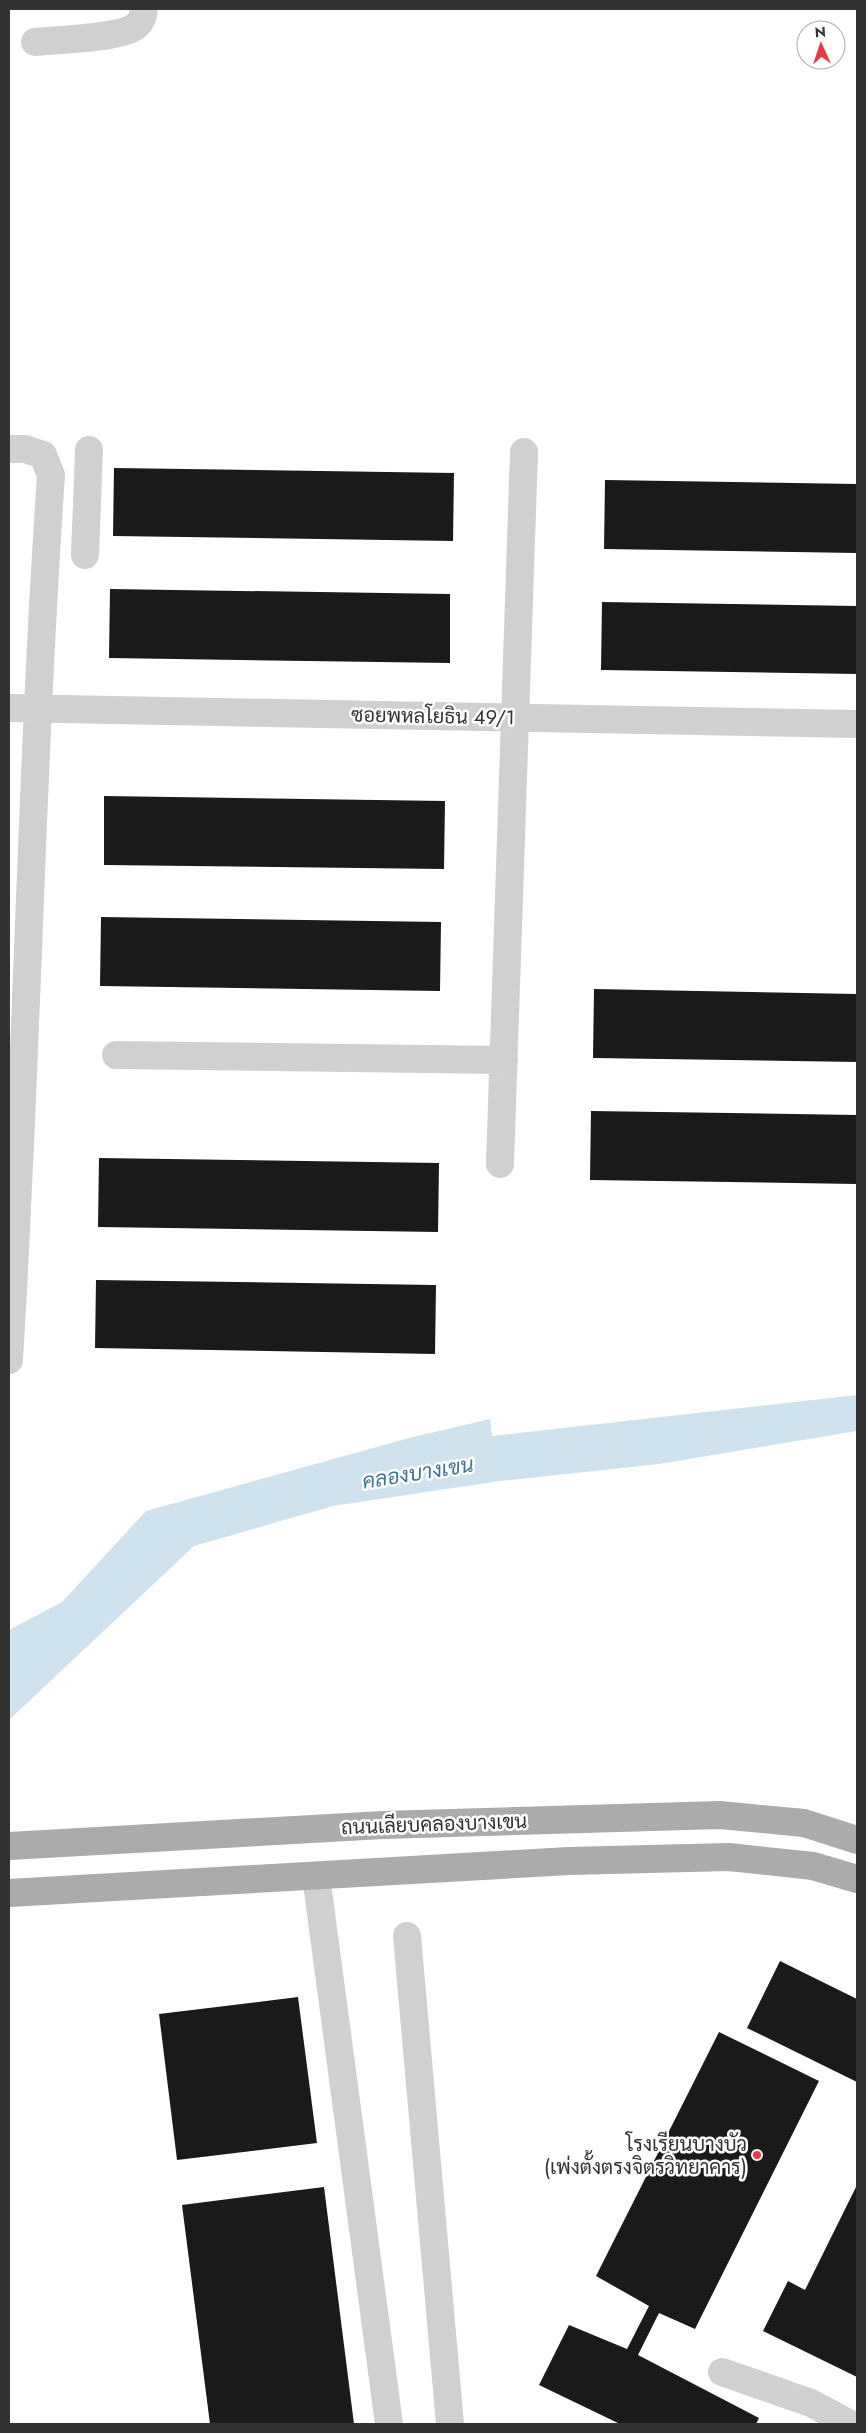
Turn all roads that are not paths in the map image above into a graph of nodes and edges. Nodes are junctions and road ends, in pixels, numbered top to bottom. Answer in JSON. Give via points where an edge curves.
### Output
{"nodes":[{"id":1,"x":144,"y":9,"type":"edge"},
{"id":2,"x":35,"y":42,"type":"dead end"},
{"id":3,"x":9,"y":449,"type":"edge"},
{"id":4,"x":89,"y":450,"type":"dead end"},
{"id":5,"x":524,"y":452,"type":"dead end"},
{"id":6,"x":49,"y":513,"type":"junction"},
{"id":7,"x":86,"y":515,"type":"junction"},
{"id":8,"x":85,"y":556,"type":"dead end"},
{"id":9,"x":9,"y":708,"type":"edge"},
{"id":10,"x":38,"y":709,"type":"junction"},
{"id":11,"x":515,"y":717,"type":"junction"},
{"id":12,"x":857,"y":724,"type":"edge"},
{"id":13,"x":18,"y":961,"type":"edge"},
{"id":14,"x":116,"y":1055,"type":"dead end"},
{"id":15,"x":504,"y":1060,"type":"junction"},
{"id":16,"x":500,"y":1164,"type":"dead end"},
{"id":17,"x":14,"y":1202,"type":"edge"},
{"id":18,"x":9,"y":1360,"type":"edge"},
{"id":19,"x":857,"y":1840,"type":"edge"},
{"id":20,"x":9,"y":1846,"type":"edge"},
{"id":21,"x":316,"y":1876,"type":"junction"},
{"id":22,"x":857,"y":1879,"type":"edge"},
{"id":23,"x":9,"y":1893,"type":"edge"},
{"id":24,"x":407,"y":1936,"type":"dead end"},
{"id":25,"x":722,"y":2372,"type":"dead end"},
{"id":26,"x":389,"y":2424,"type":"edge"},
{"id":27,"x":450,"y":2424,"type":"edge"},
{"id":28,"x":850,"y":2424,"type":"edge"}],
"edges":[{"from":1,"to":2,"type":"street","via":[[144,16],[136,27],[122,33]]},
{"from":3,"to":6,"type":"street","via":[[25,449],[43,456],[51,475]]},
{"from":4,"to":7,"type":"street"},
{"from":5,"to":11,"type":"street"},
{"from":6,"to":7,"type":"street"},
{"from":6,"to":10,"type":"street"},
{"from":7,"to":8,"type":"street"},
{"from":9,"to":10,"type":"street","name":"ซอยพหลโยธิน 49/1"},
{"from":10,"to":11,"type":"street","name":"ซอยพหลโยธิน 49/1"},
{"from":10,"to":13,"type":"street"},
{"from":11,"to":12,"type":"street","name":"ซอยพหลโยธิน 49/1"},
{"from":11,"to":15,"type":"street"},
{"from":13,"to":17,"type":"street"},
{"from":14,"to":15,"type":"street"},
{"from":15,"to":16,"type":"street"},
{"from":17,"to":18,"type":"street"},
{"from":19,"to":20,"type":"main road","name":"ถนนเลียบคลองบางเขน","via":[[804,1823],[720,1815],[383,1825]]},
{"from":21,"to":22,"type":"main road","via":[[569,1861],[729,1857],[813,1866]]},
{"from":21,"to":23,"type":"main road"},
{"from":21,"to":26,"type":"street"},
{"from":24,"to":27,"type":"street"},
{"from":25,"to":28,"type":"street","via":[[810,2403]]}]}
